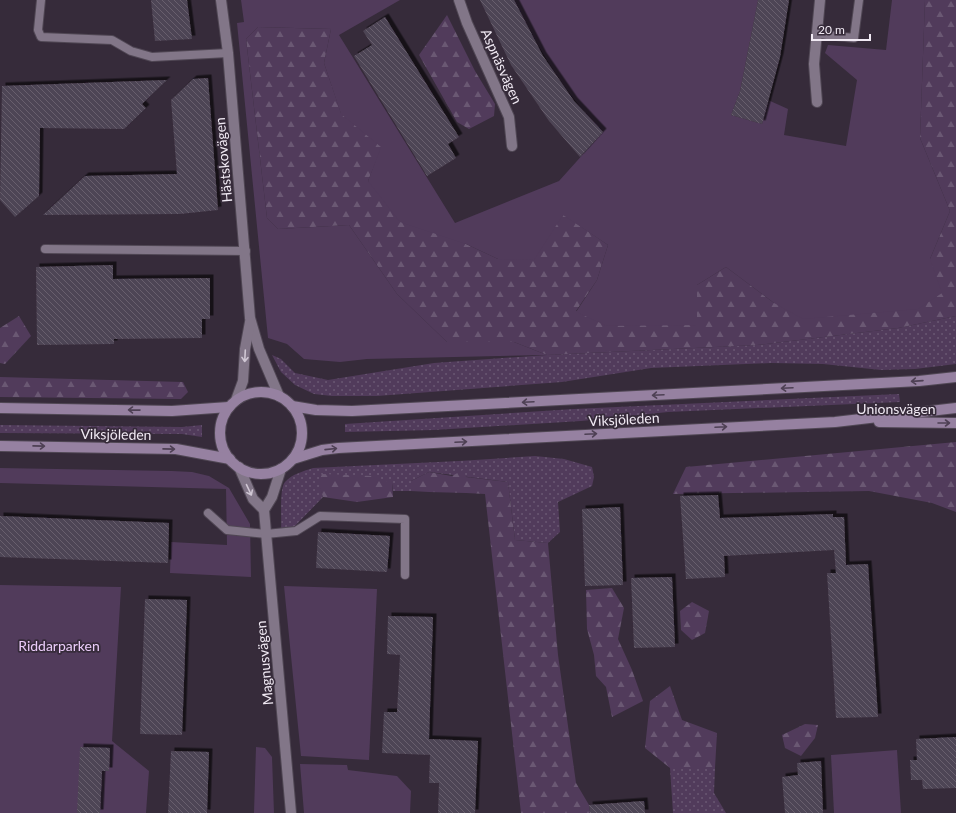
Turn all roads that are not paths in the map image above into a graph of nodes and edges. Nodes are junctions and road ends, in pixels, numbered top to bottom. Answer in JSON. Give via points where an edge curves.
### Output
{"nodes":[{"id":1,"x":41,"y":0,"type":"edge"},
{"id":2,"x":221,"y":0,"type":"edge"},
{"id":3,"x":459,"y":0,"type":"edge"},
{"id":4,"x":820,"y":0,"type":"edge"},
{"id":5,"x":858,"y":0,"type":"edge"},
{"id":6,"x":818,"y":34,"type":"junction"},
{"id":7,"x":228,"y":53,"type":"junction"},
{"id":8,"x":817,"y":102,"type":"dead end"},
{"id":9,"x":512,"y":146,"type":"dead end"},
{"id":10,"x":45,"y":249,"type":"dead end"},
{"id":11,"x":246,"y":251,"type":"junction"},
{"id":12,"x":250,"y":318,"type":"junction"},
{"id":13,"x":956,"y":377,"type":"edge"},
{"id":14,"x":278,"y":396,"type":"junction"},
{"id":15,"x":232,"y":404,"type":"junction"},
{"id":16,"x":292,"y":406,"type":"junction"},
{"id":17,"x":0,"y":408,"type":"edge"},
{"id":18,"x":956,"y":408,"type":"edge"},
{"id":19,"x":835,"y":422,"type":"junction"},
{"id":20,"x":956,"y":423,"type":"edge"},
{"id":21,"x":0,"y":446,"type":"edge"},
{"id":22,"x":230,"y":459,"type":"junction"},
{"id":23,"x":293,"y":459,"type":"junction"},
{"id":24,"x":238,"y":467,"type":"junction"},
{"id":25,"x":281,"y":469,"type":"junction"},
{"id":26,"x":264,"y":510,"type":"junction"},
{"id":27,"x":208,"y":513,"type":"dead end"},
{"id":28,"x":266,"y":534,"type":"junction"},
{"id":29,"x":405,"y":575,"type":"dead end"},
{"id":30,"x":291,"y":813,"type":"edge"}],
"edges":[{"from":1,"to":7,"type":"lane","via":[[38,30],[41,37],[112,40],[131,51],[152,57]]},
{"from":2,"to":7,"type":"street","name":"Hästskovägen"},
{"from":3,"to":9,"type":"street","name":"Aspnäsvägen","via":[[509,117]]},
{"from":4,"to":6,"type":"street"},
{"from":5,"to":6,"type":"lane","via":[[854,38]]},
{"from":6,"to":8,"type":"street","via":[[814,64]]},
{"from":7,"to":11,"type":"street","name":"Hästskovägen"},
{"from":10,"to":11,"type":"lane"},
{"from":11,"to":12,"type":"street","name":"Hästskovägen"},
{"from":12,"to":14,"type":"street","name":"Hästskovägen","via":[[259,349]]},
{"from":12,"to":15,"type":"street","name":"Hästskovägen","one_way":true,"via":[[243,381]]},
{"from":13,"to":16,"type":"main road","name":"Viksjöleden","one_way":true,"via":[[352,411]]},
{"from":14,"to":15,"type":"main road","via":[[264,392],[249,394]]},
{"from":14,"to":16,"type":"main road"},
{"from":15,"to":17,"type":"main road","name":"Viksjöleden","one_way":true,"via":[[172,411]]},
{"from":15,"to":22,"type":"main road","via":[[223,417],[220,428],[220,439]]},
{"from":16,"to":23,"type":"main road","via":[[302,426],[299,449]]},
{"from":18,"to":19,"type":"main road","name":"Viksjöleden"},
{"from":19,"to":20,"type":"main road","name":"Unionsvägen","one_way":true},
{"from":23,"to":19,"type":"main road","name":"Viksjöleden","one_way":true,"via":[[338,448]]},
{"from":21,"to":22,"type":"main road","name":"Viksjöleden","one_way":true,"via":[[176,449]]},
{"from":22,"to":24,"type":"main road"},
{"from":23,"to":25,"type":"main road"},
{"from":24,"to":25,"type":"main road","via":[[266,474]]},
{"from":24,"to":26,"type":"street","one_way":true,"via":[[253,499]]},
{"from":25,"to":26,"type":"street","via":[[272,497]]},
{"from":26,"to":28,"type":"street","name":"Magnusvägen"},
{"from":27,"to":28,"type":"lane","via":[[227,530]]},
{"from":28,"to":29,"type":"lane","via":[[296,531],[320,516],[405,519]]},
{"from":28,"to":30,"type":"street","name":"Magnusvägen"}]}
